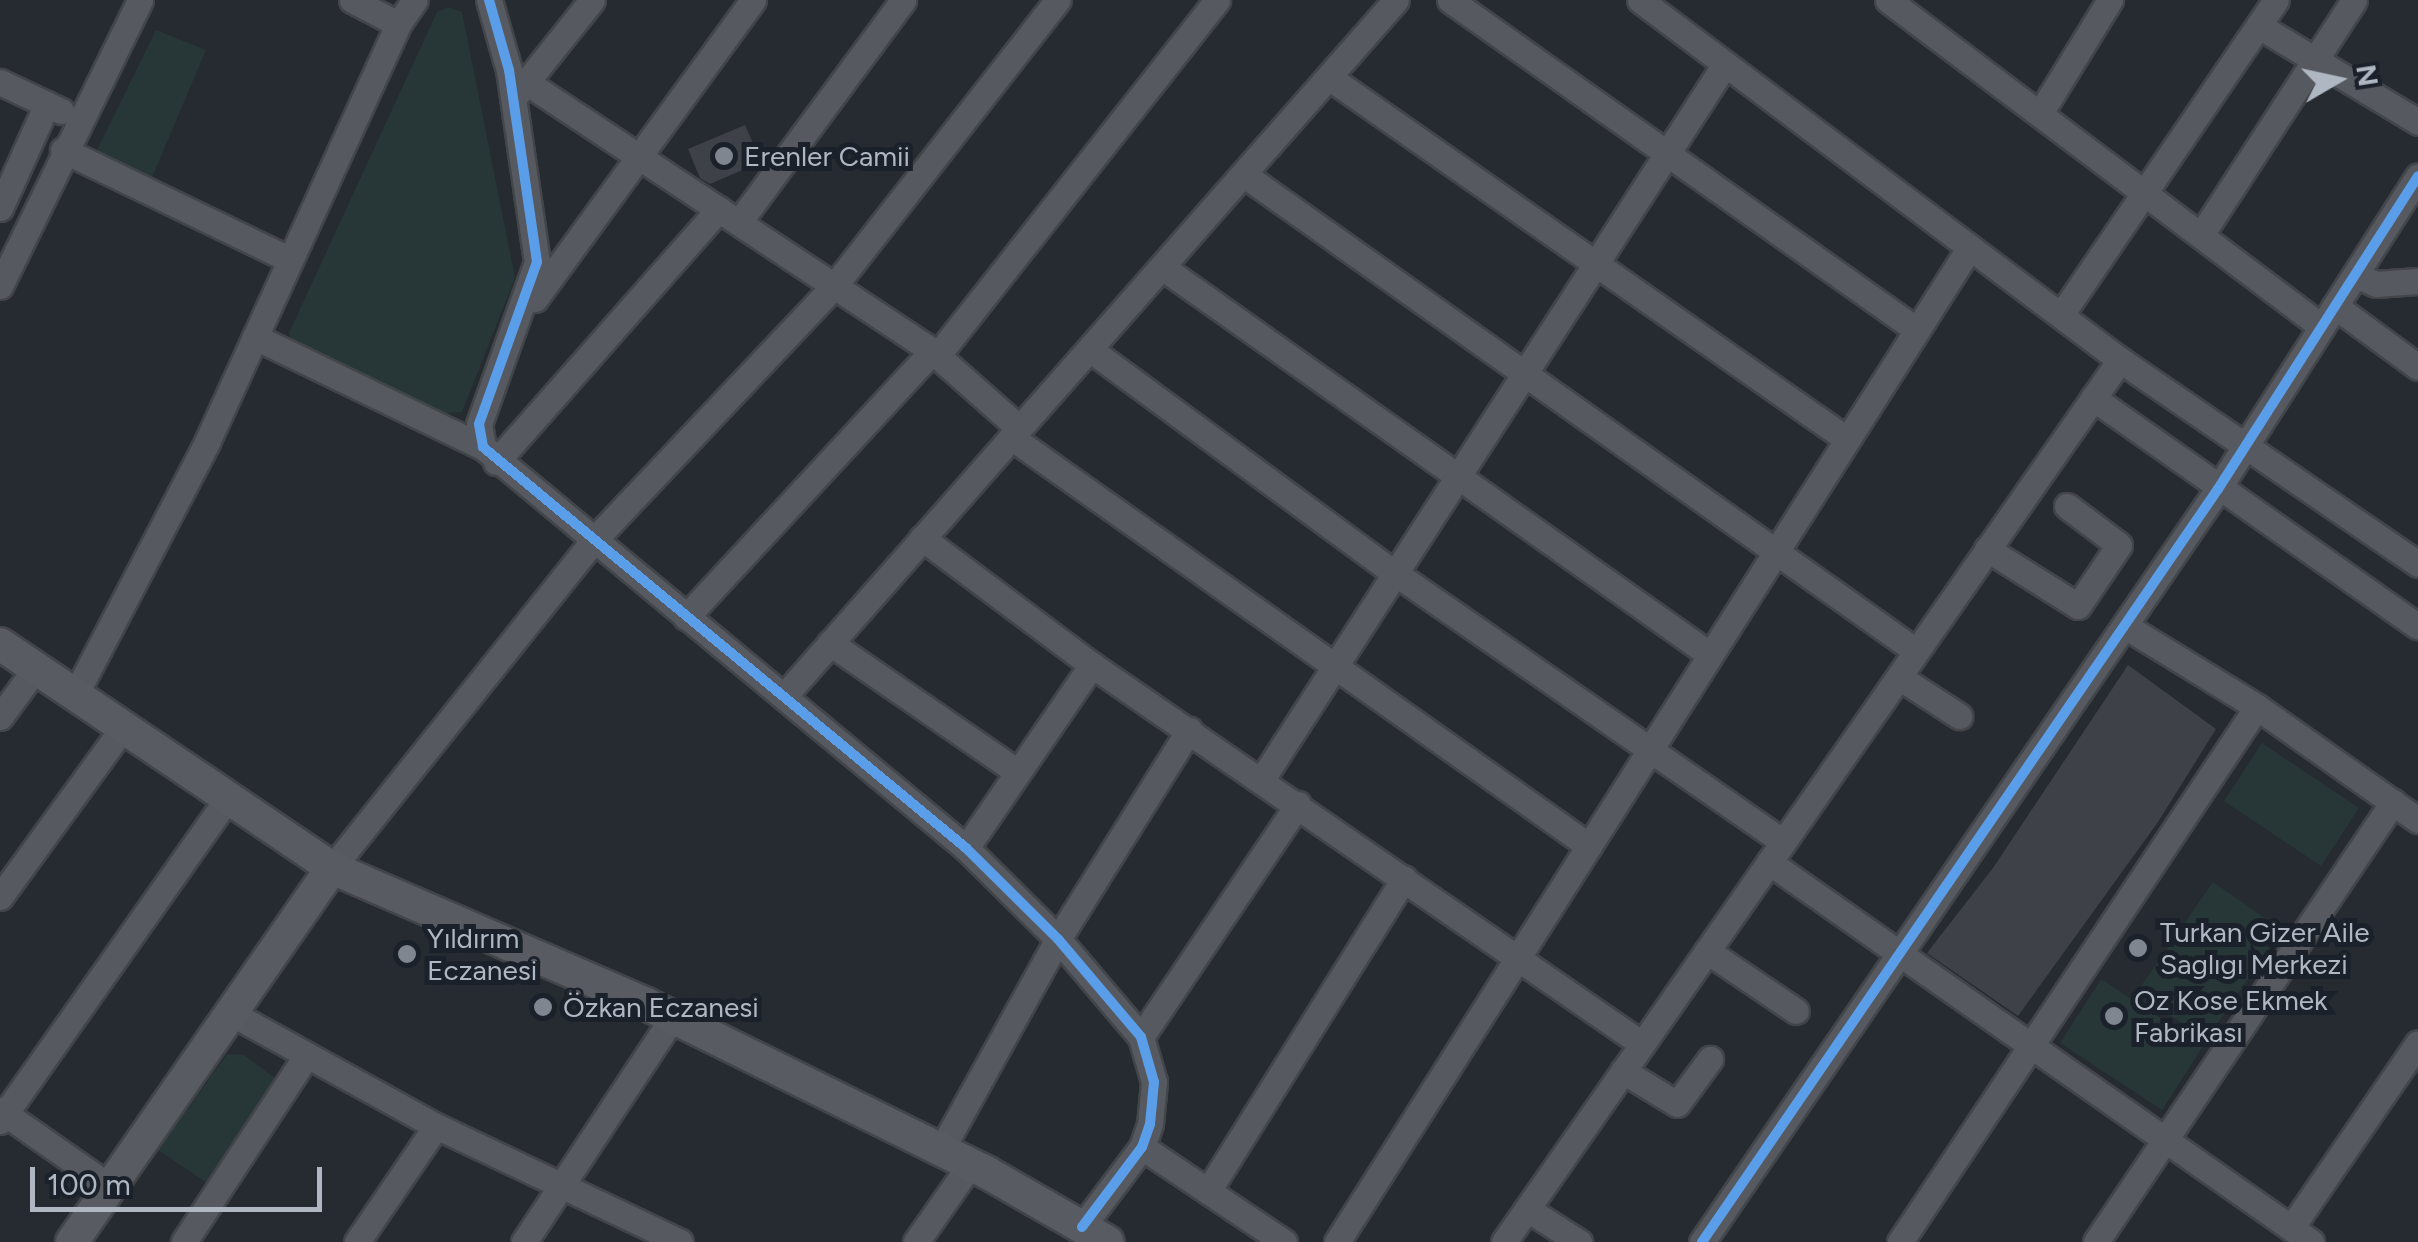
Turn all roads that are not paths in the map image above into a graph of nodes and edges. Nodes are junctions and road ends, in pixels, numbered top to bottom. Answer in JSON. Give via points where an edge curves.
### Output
{"nodes":[{"id":1,"x":140,"y":0,"type":"edge"},
{"id":2,"x":352,"y":0,"type":"edge"},
{"id":3,"x":415,"y":0,"type":"edge"},
{"id":4,"x":489,"y":0,"type":"edge"},
{"id":5,"x":592,"y":0,"type":"edge"},
{"id":6,"x":752,"y":0,"type":"edge"},
{"id":7,"x":903,"y":0,"type":"edge"},
{"id":8,"x":1058,"y":0,"type":"edge"},
{"id":9,"x":1217,"y":0,"type":"edge"},
{"id":10,"x":1396,"y":0,"type":"edge"},
{"id":11,"x":1450,"y":0,"type":"edge"},
{"id":12,"x":1640,"y":0,"type":"edge"},
{"id":13,"x":1888,"y":0,"type":"edge"},
{"id":14,"x":1934,"y":0,"type":"edge"},
{"id":15,"x":2110,"y":0,"type":"edge"},
{"id":16,"x":2276,"y":0,"type":"edge"},
{"id":17,"x":2354,"y":0,"type":"edge"},
{"id":18,"x":398,"y":24,"type":"junction"},
{"id":19,"x":1919,"y":24,"type":"junction"},
{"id":20,"x":2259,"y":26,"type":"junction"},
{"id":21,"x":2316,"y":60,"type":"junction"},
{"id":22,"x":1725,"y":64,"type":"junction"},
{"id":23,"x":1330,"y":78,"type":"junction"},
{"id":24,"x":0,"y":82,"type":"edge"},
{"id":25,"x":520,"y":90,"type":"junction"},
{"id":26,"x":46,"y":104,"type":"junction"},
{"id":27,"x":2041,"y":112,"type":"junction"},
{"id":28,"x":78,"y":120,"type":"junction"},
{"id":29,"x":2418,"y":122,"type":"edge"},
{"id":30,"x":63,"y":150,"type":"junction"},
{"id":31,"x":637,"y":153,"type":"junction"},
{"id":32,"x":1670,"y":154,"type":"junction"},
{"id":33,"x":1243,"y":174,"type":"junction"},
{"id":34,"x":2418,"y":176,"type":"edge"},
{"id":35,"x":2145,"y":194,"type":"junction"},
{"id":36,"x":2410,"y":203,"type":"edge"},
{"id":37,"x":0,"y":208,"type":"edge"},
{"id":38,"x":729,"y":216,"type":"junction"},
{"id":39,"x":2201,"y":235,"type":"junction"},
{"id":40,"x":1970,"y":247,"type":"junction"},
{"id":41,"x":288,"y":259,"type":"junction"},
{"id":42,"x":1596,"y":264,"type":"junction"},
{"id":43,"x":1162,"y":266,"type":"junction"},
{"id":44,"x":2355,"y":275,"type":"junction"},
{"id":45,"x":2418,"y":281,"type":"edge"},
{"id":46,"x":835,"y":285,"type":"junction"},
{"id":47,"x":0,"y":286,"type":"edge"},
{"id":48,"x":2061,"y":315,"type":"junction"},
{"id":49,"x":2328,"y":316,"type":"junction"},
{"id":50,"x":522,"y":318,"type":"junction"},
{"id":51,"x":1914,"y":328,"type":"junction"},
{"id":52,"x":255,"y":337,"type":"junction"},
{"id":53,"x":1092,"y":351,"type":"junction"},
{"id":54,"x":934,"y":353,"type":"junction"},
{"id":55,"x":2120,"y":360,"type":"junction"},
{"id":56,"x":2418,"y":368,"type":"edge"},
{"id":57,"x":1525,"y":371,"type":"junction"},
{"id":58,"x":2093,"y":398,"type":"junction"},
{"id":59,"x":1015,"y":432,"type":"junction"},
{"id":60,"x":1845,"y":438,"type":"junction"},
{"id":61,"x":2247,"y":445,"type":"junction"},
{"id":62,"x":490,"y":454,"type":"junction"},
{"id":63,"x":1458,"y":475,"type":"junction"},
{"id":64,"x":2218,"y":489,"type":"junction"},
{"id":65,"x":2067,"y":506,"type":"dead end"},
{"id":66,"x":922,"y":538,"type":"junction"},
{"id":67,"x":592,"y":542,"type":"junction"},
{"id":68,"x":1778,"y":549,"type":"junction"},
{"id":69,"x":1988,"y":549,"type":"junction"},
{"id":70,"x":2418,"y":564,"type":"edge"},
{"id":71,"x":1392,"y":571,"type":"junction"},
{"id":72,"x":686,"y":617,"type":"junction"},
{"id":73,"x":2124,"y":626,"type":"junction"},
{"id":74,"x":2418,"y":626,"type":"edge"},
{"id":75,"x":830,"y":643,"type":"junction"},
{"id":76,"x":0,"y":644,"type":"edge"},
{"id":77,"x":1916,"y":651,"type":"junction"},
{"id":78,"x":1710,"y":654,"type":"junction"},
{"id":79,"x":1335,"y":661,"type":"junction"},
{"id":80,"x":1092,"y":665,"type":"junction"},
{"id":81,"x":36,"y":668,"type":"junction"},
{"id":82,"x":1899,"y":676,"type":"junction"},
{"id":83,"x":75,"y":695,"type":"junction"},
{"id":84,"x":785,"y":695,"type":"junction"},
{"id":85,"x":2257,"y":707,"type":"junction"},
{"id":86,"x":1960,"y":716,"type":"dead end"},
{"id":87,"x":0,"y":717,"type":"edge"},
{"id":88,"x":123,"y":728,"type":"junction"},
{"id":89,"x":1189,"y":730,"type":"junction"},
{"id":90,"x":1651,"y":750,"type":"junction"},
{"id":91,"x":1016,"y":771,"type":"junction"},
{"id":92,"x":1262,"y":780,"type":"junction"},
{"id":93,"x":228,"y":798,"type":"junction"},
{"id":94,"x":2393,"y":802,"type":"junction"},
{"id":95,"x":1298,"y":804,"type":"junction"},
{"id":96,"x":2418,"y":820,"type":"edge"},
{"id":97,"x":1588,"y":846,"type":"junction"},
{"id":98,"x":966,"y":848,"type":"junction"},
{"id":99,"x":1776,"y":852,"type":"junction"},
{"id":100,"x":332,"y":868,"type":"junction"},
{"id":101,"x":1404,"y":878,"type":"junction"},
{"id":102,"x":0,"y":897,"type":"edge"},
{"id":103,"x":1058,"y":939,"type":"junction"},
{"id":104,"x":1707,"y":951,"type":"junction"},
{"id":105,"x":1899,"y":954,"type":"junction"},
{"id":106,"x":1515,"y":956,"type":"junction"},
{"id":107,"x":1796,"y":1011,"type":"dead end"},
{"id":108,"x":231,"y":1014,"type":"junction"},
{"id":109,"x":673,"y":1017,"type":"junction"},
{"id":110,"x":1141,"y":1037,"type":"junction"},
{"id":111,"x":2418,"y":1043,"type":"edge"},
{"id":112,"x":1642,"y":1044,"type":"junction"},
{"id":113,"x":2031,"y":1046,"type":"junction"},
{"id":114,"x":305,"y":1058,"type":"junction"},
{"id":115,"x":1710,"y":1059,"type":"dead end"},
{"id":116,"x":1623,"y":1072,"type":"junction"},
{"id":117,"x":2,"y":1115,"type":"edge"},
{"id":118,"x":436,"y":1126,"type":"junction"},
{"id":119,"x":2161,"y":1137,"type":"junction"},
{"id":120,"x":1142,"y":1147,"type":"junction"},
{"id":121,"x":956,"y":1157,"type":"junction"},
{"id":122,"x":562,"y":1181,"type":"junction"},
{"id":123,"x":110,"y":1187,"type":"junction"},
{"id":124,"x":1208,"y":1190,"type":"junction"},
{"id":125,"x":1527,"y":1209,"type":"junction"},
{"id":126,"x":1095,"y":1234,"type":"edge"},
{"id":127,"x":2301,"y":1235,"type":"edge"},
{"id":128,"x":72,"y":1242,"type":"edge"},
{"id":129,"x":184,"y":1242,"type":"edge"},
{"id":130,"x":357,"y":1242,"type":"edge"},
{"id":131,"x":524,"y":1242,"type":"edge"},
{"id":132,"x":680,"y":1242,"type":"edge"},
{"id":133,"x":916,"y":1242,"type":"edge"},
{"id":134,"x":1284,"y":1242,"type":"edge"},
{"id":135,"x":1338,"y":1242,"type":"edge"},
{"id":136,"x":1504,"y":1242,"type":"edge"},
{"id":137,"x":1580,"y":1242,"type":"edge"},
{"id":138,"x":1702,"y":1242,"type":"edge"},
{"id":139,"x":1900,"y":1242,"type":"edge"},
{"id":140,"x":2096,"y":1242,"type":"edge"}],
"edges":[{"from":1,"to":28,"type":"street"},
{"from":2,"to":18,"type":"street"},
{"from":3,"to":18,"type":"street"},
{"from":4,"to":25,"type":"street"},
{"from":5,"to":25,"type":"street"},
{"from":6,"to":31,"type":"street"},
{"from":7,"to":38,"type":"street"},
{"from":8,"to":46,"type":"street"},
{"from":9,"to":54,"type":"street"},
{"from":10,"to":23,"type":"street"},
{"from":11,"to":32,"type":"street"},
{"from":12,"to":22,"type":"street"},
{"from":13,"to":19,"type":"street"},
{"from":14,"to":19,"type":"street"},
{"from":15,"to":27,"type":"street"},
{"from":16,"to":20,"type":"street"},
{"from":17,"to":21,"type":"street"},
{"from":18,"to":41,"type":"street"},
{"from":19,"to":27,"type":"street"},
{"from":20,"to":21,"type":"street"},
{"from":20,"to":35,"type":"street"},
{"from":21,"to":29,"type":"street"},
{"from":21,"to":39,"type":"street"},
{"from":22,"to":32,"type":"street"},
{"from":22,"to":40,"type":"street"},
{"from":23,"to":33,"type":"street"},
{"from":23,"to":42,"type":"street"},
{"from":24,"to":26,"type":"street"},
{"from":25,"to":31,"type":"street"},
{"from":25,"to":50,"type":"street","via":[[537,262]]},
{"from":26,"to":28,"type":"street"},
{"from":26,"to":37,"type":"street"},
{"from":27,"to":35,"type":"street"},
{"from":28,"to":30,"type":"street"},
{"from":30,"to":41,"type":"street"},
{"from":30,"to":47,"type":"street"},
{"from":31,"to":38,"type":"street"},
{"from":31,"to":50,"type":"street"},
{"from":32,"to":42,"type":"street"},
{"from":32,"to":51,"type":"street"},
{"from":33,"to":43,"type":"street"},
{"from":33,"to":57,"type":"street"},
{"from":34,"to":36,"type":"street"},
{"from":35,"to":39,"type":"street"},
{"from":35,"to":48,"type":"street"},
{"from":36,"to":44,"type":"street"},
{"from":38,"to":46,"type":"street"},
{"from":38,"to":62,"type":"street"},
{"from":39,"to":49,"type":"street"},
{"from":40,"to":48,"type":"street"},
{"from":40,"to":51,"type":"street"},
{"from":41,"to":52,"type":"street"},
{"from":42,"to":57,"type":"street"},
{"from":42,"to":60,"type":"street"},
{"from":43,"to":53,"type":"street"},
{"from":43,"to":63,"type":"street"},
{"from":44,"to":45,"type":"street","via":[[2376,284]]},
{"from":44,"to":49,"type":"street"},
{"from":46,"to":54,"type":"street"},
{"from":46,"to":67,"type":"street"},
{"from":48,"to":55,"type":"street"},
{"from":49,"to":56,"type":"street"},
{"from":49,"to":61,"type":"street"},
{"from":50,"to":62,"type":"street","via":[[479,424]]},
{"from":51,"to":60,"type":"street"},
{"from":52,"to":62,"type":"street"},
{"from":52,"to":83,"type":"street"},
{"from":53,"to":59,"type":"street"},
{"from":53,"to":71,"type":"street"},
{"from":54,"to":59,"type":"street"},
{"from":54,"to":72,"type":"street"},
{"from":55,"to":58,"type":"street"},
{"from":55,"to":61,"type":"street"},
{"from":57,"to":63,"type":"street"},
{"from":57,"to":68,"type":"street"},
{"from":58,"to":64,"type":"street"},
{"from":58,"to":69,"type":"street"},
{"from":59,"to":66,"type":"street"},
{"from":59,"to":79,"type":"street"},
{"from":60,"to":68,"type":"street"},
{"from":61,"to":64,"type":"street"},
{"from":61,"to":70,"type":"street"},
{"from":62,"to":67,"type":"street"},
{"from":63,"to":71,"type":"street"},
{"from":63,"to":78,"type":"street"},
{"from":64,"to":73,"type":"street"},
{"from":64,"to":74,"type":"street"},
{"from":65,"to":69,"type":"street","via":[[2119,545],[2078,606]]},
{"from":66,"to":75,"type":"street"},
{"from":66,"to":80,"type":"street"},
{"from":67,"to":72,"type":"street"},
{"from":67,"to":100,"type":"street"},
{"from":68,"to":77,"type":"street"},
{"from":68,"to":78,"type":"street"},
{"from":69,"to":77,"type":"street"},
{"from":71,"to":79,"type":"street"},
{"from":71,"to":90,"type":"street"},
{"from":72,"to":84,"type":"street"},
{"from":73,"to":85,"type":"street"},
{"from":73,"to":105,"type":"street"},
{"from":75,"to":84,"type":"street"},
{"from":75,"to":91,"type":"street"},
{"from":76,"to":81,"type":"main road"},
{"from":77,"to":82,"type":"street"},
{"from":78,"to":90,"type":"street"},
{"from":79,"to":92,"type":"street"},
{"from":79,"to":97,"type":"street"},
{"from":80,"to":89,"type":"street"},
{"from":80,"to":91,"type":"street"},
{"from":81,"to":83,"type":"main road"},
{"from":81,"to":87,"type":"street"},
{"from":82,"to":86,"type":"street"},
{"from":82,"to":99,"type":"street"},
{"from":83,"to":88,"type":"main road"},
{"from":84,"to":98,"type":"street"},
{"from":85,"to":94,"type":"street"},
{"from":85,"to":113,"type":"street"},
{"from":88,"to":93,"type":"main road"},
{"from":88,"to":102,"type":"street"},
{"from":89,"to":92,"type":"street"},
{"from":89,"to":103,"type":"street"},
{"from":90,"to":97,"type":"street"},
{"from":90,"to":99,"type":"street"},
{"from":91,"to":98,"type":"street"},
{"from":92,"to":95,"type":"street"},
{"from":93,"to":100,"type":"main road"},
{"from":93,"to":117,"type":"street"},
{"from":94,"to":96,"type":"street"},
{"from":94,"to":119,"type":"street"},
{"from":95,"to":101,"type":"street"},
{"from":95,"to":110,"type":"street"},
{"from":97,"to":106,"type":"street"},
{"from":98,"to":103,"type":"street"},
{"from":99,"to":104,"type":"street"},
{"from":99,"to":105,"type":"street"},
{"from":100,"to":108,"type":"main road"},
{"from":100,"to":109,"type":"main road"},
{"from":101,"to":106,"type":"street"},
{"from":101,"to":124,"type":"street"},
{"from":103,"to":110,"type":"street"},
{"from":103,"to":121,"type":"street"},
{"from":104,"to":107,"type":"street"},
{"from":104,"to":112,"type":"street"},
{"from":105,"to":113,"type":"street"},
{"from":105,"to":138,"type":"street"},
{"from":106,"to":112,"type":"street"},
{"from":106,"to":135,"type":"street"},
{"from":108,"to":114,"type":"street"},
{"from":108,"to":123,"type":"main road"},
{"from":109,"to":121,"type":"main road"},
{"from":109,"to":122,"type":"street"},
{"from":110,"to":120,"type":"street","via":[[1154,1104]]},
{"from":111,"to":127,"type":"street"},
{"from":112,"to":116,"type":"street"},
{"from":113,"to":119,"type":"street"},
{"from":113,"to":139,"type":"street"},
{"from":114,"to":118,"type":"street"},
{"from":114,"to":129,"type":"street"},
{"from":115,"to":116,"type":"street","via":[[1677,1104]]},
{"from":116,"to":125,"type":"street"},
{"from":117,"to":123,"type":"street"},
{"from":118,"to":122,"type":"street"},
{"from":118,"to":130,"type":"street"},
{"from":119,"to":127,"type":"street"},
{"from":119,"to":140,"type":"street"},
{"from":120,"to":124,"type":"street"},
{"from":120,"to":126,"type":"street"},
{"from":121,"to":126,"type":"main road"},
{"from":121,"to":133,"type":"street"},
{"from":122,"to":131,"type":"street"},
{"from":122,"to":132,"type":"street"},
{"from":123,"to":128,"type":"main road"},
{"from":124,"to":134,"type":"street"},
{"from":125,"to":136,"type":"street"},
{"from":125,"to":137,"type":"street"}]}
